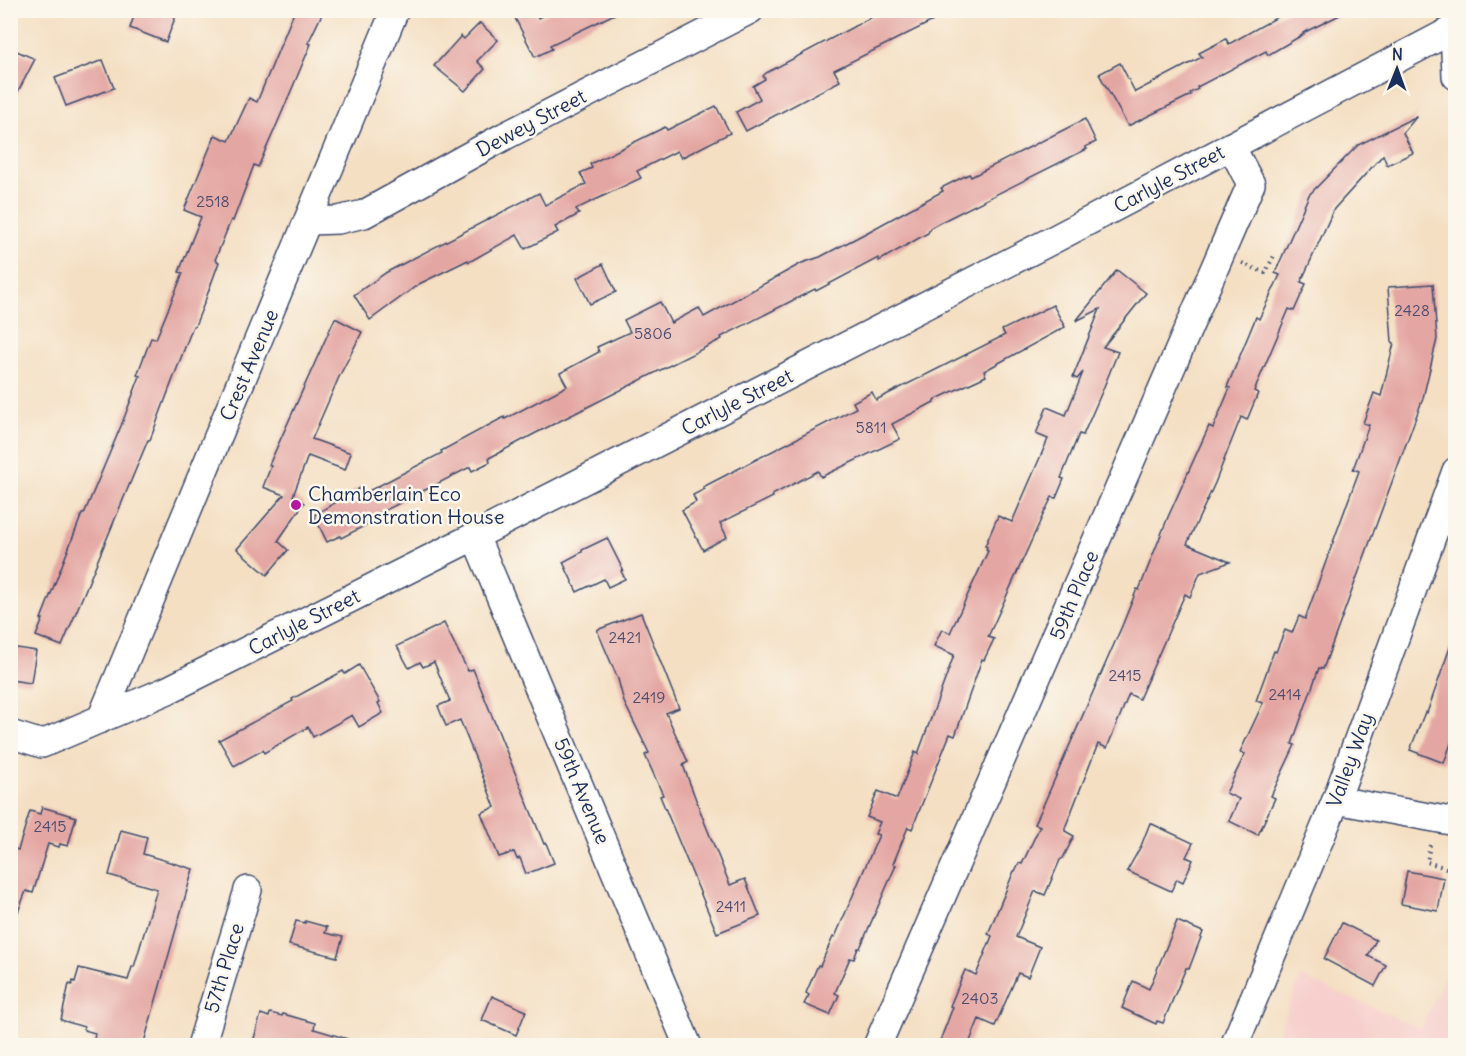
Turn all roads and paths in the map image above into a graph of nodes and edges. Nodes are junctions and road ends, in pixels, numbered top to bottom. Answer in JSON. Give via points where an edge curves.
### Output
{"nodes":[{"id":1,"x":395,"y":10,"type":"edge"},
{"id":2,"x":750,"y":10,"type":"edge"},
{"id":3,"x":1455,"y":22,"type":"edge"},
{"id":4,"x":1455,"y":76,"type":"edge"},
{"id":5,"x":1231,"y":146,"type":"junction"},
{"id":6,"x":309,"y":221,"type":"junction"},
{"id":7,"x":1275,"y":254,"type":"dead end"},
{"id":8,"x":1241,"y":263,"type":"dead end"},
{"id":9,"x":1455,"y":471,"type":"edge"},
{"id":10,"x":475,"y":536,"type":"junction"},
{"id":11,"x":101,"y":719,"type":"junction"},
{"id":12,"x":10,"y":734,"type":"edge"},
{"id":13,"x":1336,"y":800,"type":"junction"},
{"id":14,"x":1455,"y":822,"type":"edge"},
{"id":15,"x":1430,"y":845,"type":"dead end"},
{"id":16,"x":1455,"y":871,"type":"edge"},
{"id":17,"x":248,"y":890,"type":"dead end"},
{"id":18,"x":201,"y":1046,"type":"edge"},
{"id":19,"x":688,"y":1046,"type":"edge"},
{"id":20,"x":877,"y":1046,"type":"edge"},
{"id":21,"x":1234,"y":1046,"type":"edge"}],
"edges":[{"from":1,"to":6,"type":"street","name":"Crest Avenue"},
{"from":2,"to":6,"type":"street","name":"Dewey Street","via":[[505,136],[364,214]]},
{"from":3,"to":4,"type":"street"},
{"from":3,"to":5,"type":"street","name":"Carlyle Street"},
{"from":5,"to":10,"type":"street","name":"Carlyle Street"},
{"from":5,"to":20,"type":"street","name":"59th Place","via":[[1251,184]]},
{"from":6,"to":11,"type":"street","name":"Crest Avenue"},
{"from":7,"to":8,"type":"path","via":[[1265,273]]},
{"from":9,"to":13,"type":"street","name":"Valley Way"},
{"from":10,"to":11,"type":"street","name":"Carlyle Street","via":[[168,690]]},
{"from":10,"to":19,"type":"street","name":"59th Avenue"},
{"from":11,"to":12,"type":"street","name":"Carlyle Street","via":[[42,744]]},
{"from":13,"to":14,"type":"street"},
{"from":13,"to":21,"type":"street","name":"Valley Way"},
{"from":15,"to":16,"type":"path","via":[[1427,862]]},
{"from":17,"to":18,"type":"street","name":"57th Place"}]}
